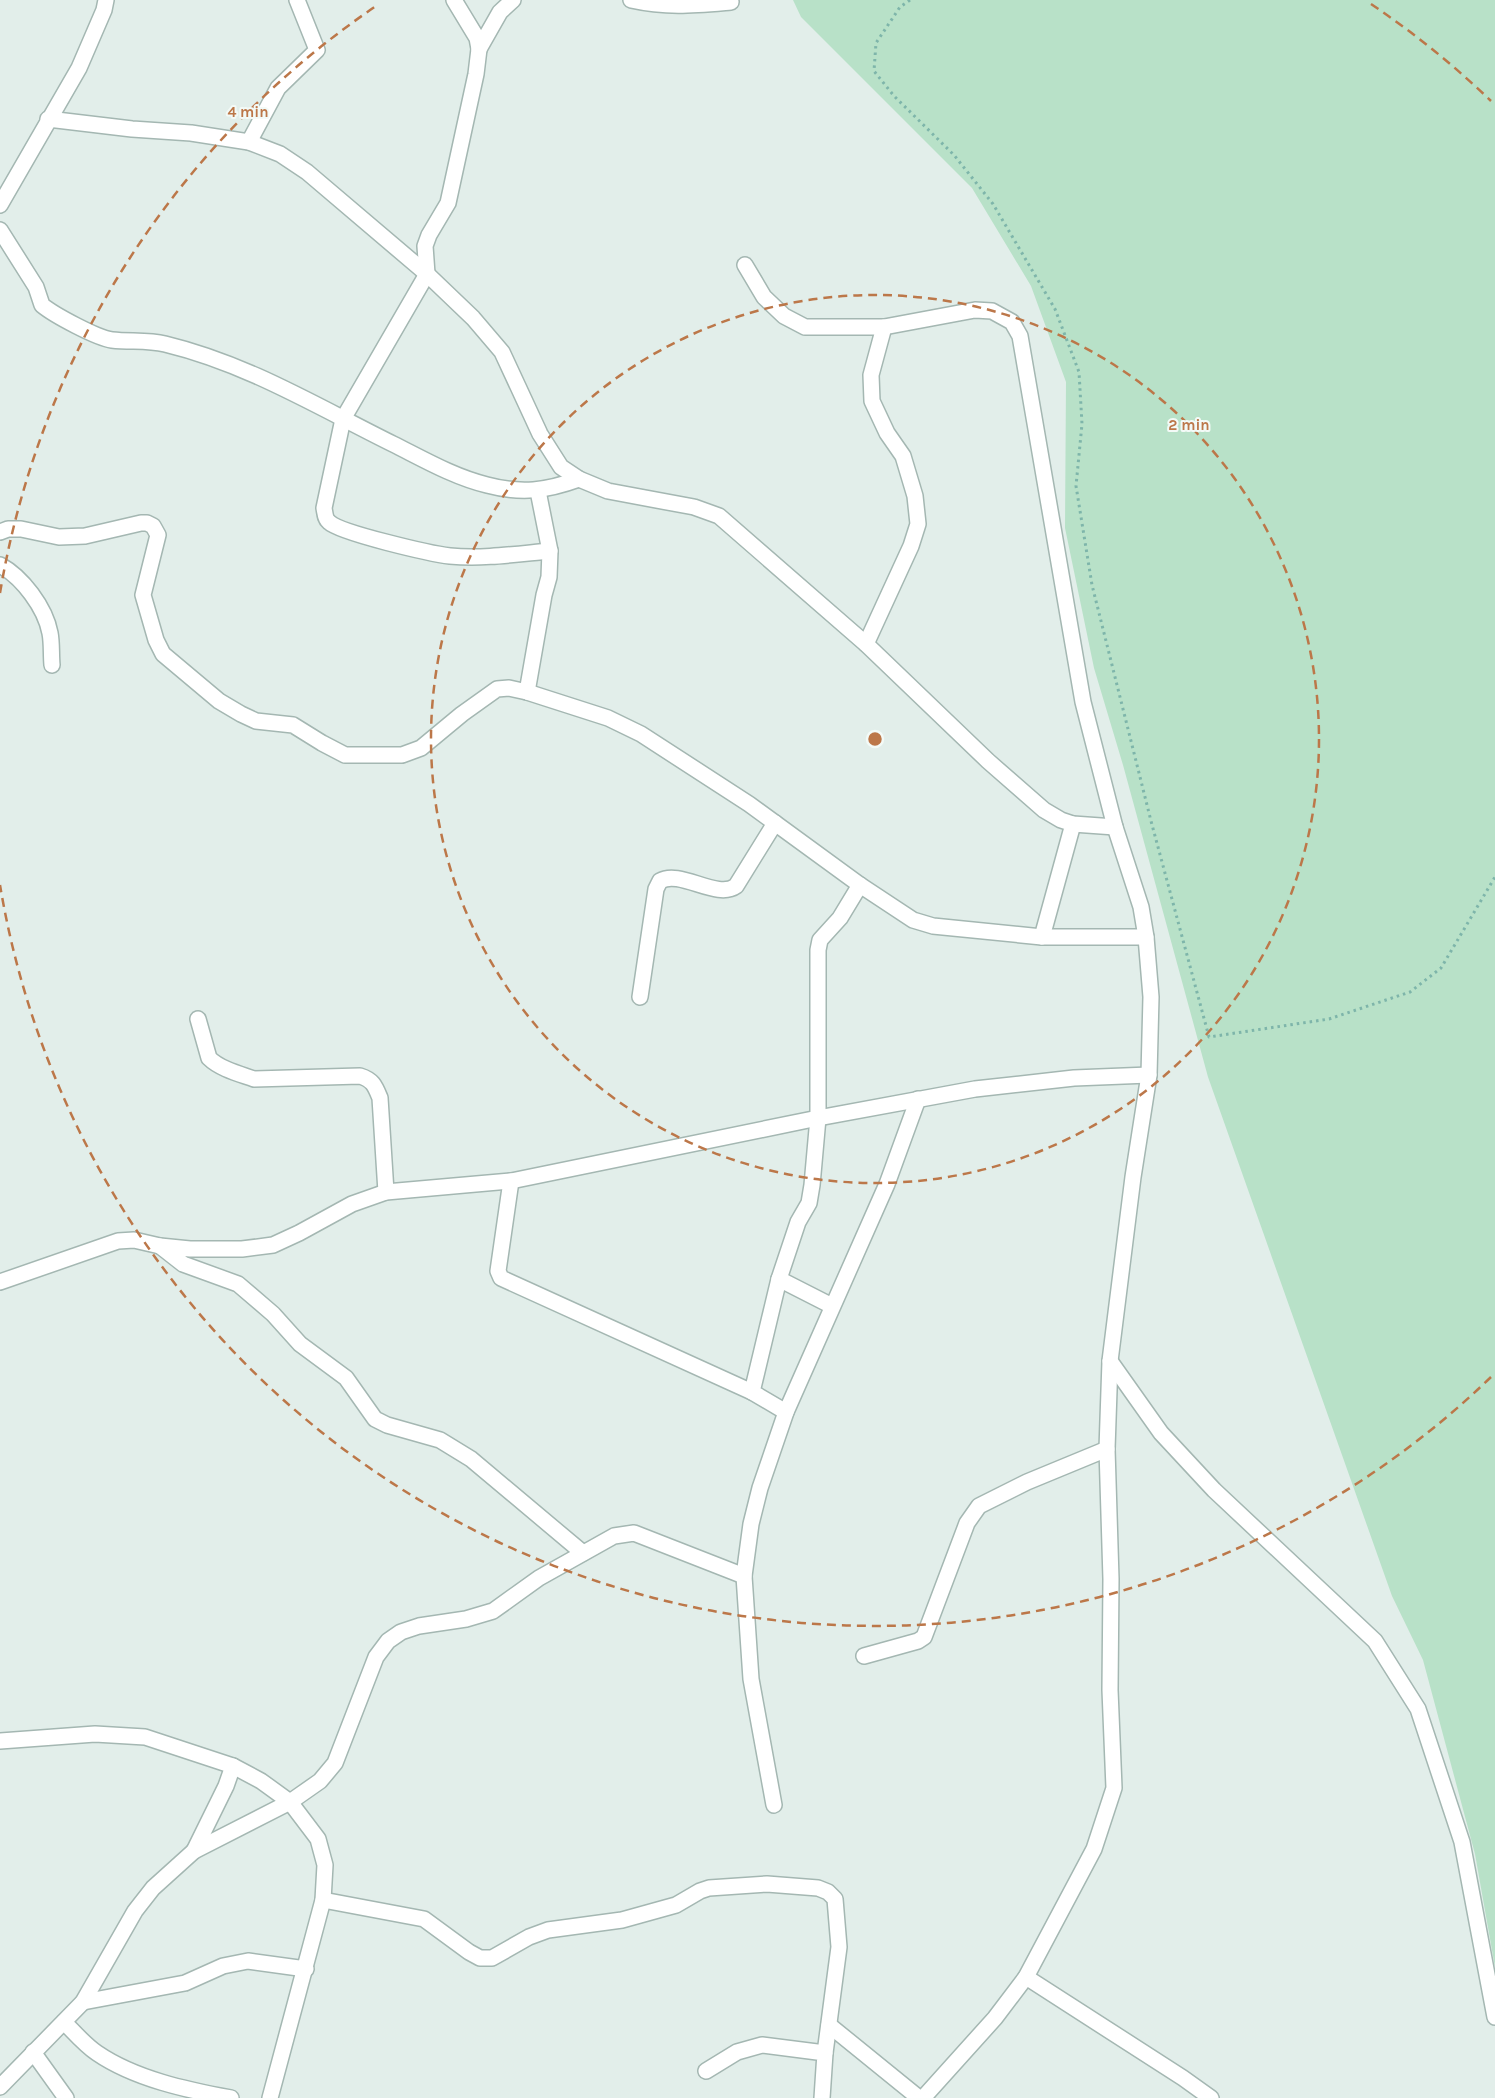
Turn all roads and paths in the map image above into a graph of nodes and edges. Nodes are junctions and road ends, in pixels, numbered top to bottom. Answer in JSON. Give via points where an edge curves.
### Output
{"nodes":[{"id":1,"x":106,"y":0,"type":"edge"},
{"id":2,"x":297,"y":0,"type":"edge"},
{"id":3,"x":454,"y":0,"type":"edge"},
{"id":4,"x":513,"y":0,"type":"edge"},
{"id":5,"x":631,"y":0,"type":"edge"},
{"id":6,"x":910,"y":0,"type":"edge"},
{"id":7,"x":731,"y":2,"type":"dead end"},
{"id":8,"x":479,"y":49,"type":"junction"},
{"id":9,"x":48,"y":119,"type":"junction"},
{"id":10,"x":249,"y":142,"type":"junction"},
{"id":11,"x":0,"y":205,"type":"edge"},
{"id":12,"x":0,"y":230,"type":"edge"},
{"id":13,"x":745,"y":265,"type":"dead end"},
{"id":14,"x":427,"y":274,"type":"junction"},
{"id":15,"x":884,"y":327,"type":"junction"},
{"id":16,"x":343,"y":419,"type":"junction"},
{"id":17,"x":579,"y":479,"type":"junction"},
{"id":18,"x":538,"y":491,"type":"junction"},
{"id":19,"x":0,"y":532,"type":"edge"},
{"id":20,"x":550,"y":551,"type":"junction"},
{"id":21,"x":0,"y":564,"type":"edge"},
{"id":22,"x":866,"y":644,"type":"junction"},
{"id":23,"x":52,"y":665,"type":"dead end"},
{"id":24,"x":527,"y":692,"type":"junction"},
{"id":25,"x":775,"y":823,"type":"junction"},
{"id":26,"x":1073,"y":824,"type":"junction"},
{"id":27,"x":1115,"y":827,"type":"junction"},
{"id":28,"x":1495,"y":877,"type":"edge"},
{"id":29,"x":860,"y":885,"type":"junction"},
{"id":30,"x":1042,"y":937,"type":"junction"},
{"id":31,"x":1146,"y":937,"type":"junction"},
{"id":32,"x":640,"y":997,"type":"dead end"},
{"id":33,"x":198,"y":1019,"type":"dead end"},
{"id":34,"x":1149,"y":1075,"type":"junction"},
{"id":35,"x":918,"y":1099,"type":"junction"},
{"id":36,"x":818,"y":1118,"type":"junction"},
{"id":37,"x":511,"y":1181,"type":"junction"},
{"id":38,"x":386,"y":1192,"type":"junction"},
{"id":39,"x":160,"y":1246,"type":"junction"},
{"id":40,"x":779,"y":1279,"type":"junction"},
{"id":41,"x":0,"y":1282,"type":"edge"},
{"id":42,"x":832,"y":1306,"type":"junction"},
{"id":43,"x":1110,"y":1361,"type":"junction"},
{"id":44,"x":752,"y":1392,"type":"junction"},
{"id":45,"x":786,"y":1412,"type":"junction"},
{"id":46,"x":1108,"y":1449,"type":"junction"},
{"id":47,"x":582,"y":1553,"type":"junction"},
{"id":48,"x":744,"y":1576,"type":"junction"},
{"id":49,"x":864,"y":1656,"type":"dead end"},
{"id":50,"x":0,"y":1741,"type":"edge"},
{"id":51,"x":233,"y":1766,"type":"junction"},
{"id":52,"x":290,"y":1802,"type":"junction"},
{"id":53,"x":774,"y":1805,"type":"dead end"},
{"id":54,"x":194,"y":1851,"type":"junction"},
{"id":55,"x":323,"y":1900,"type":"junction"},
{"id":56,"x":306,"y":1969,"type":"junction"},
{"id":57,"x":1026,"y":1978,"type":"junction"},
{"id":58,"x":83,"y":2002,"type":"junction"},
{"id":59,"x":1495,"y":2017,"type":"edge"},
{"id":60,"x":64,"y":2022,"type":"junction"},
{"id":61,"x":829,"y":2025,"type":"junction"},
{"id":62,"x":33,"y":2052,"type":"junction"},
{"id":63,"x":825,"y":2053,"type":"junction"},
{"id":64,"x":706,"y":2071,"type":"dead end"},
{"id":65,"x":0,"y":2087,"type":"edge"},
{"id":66,"x":66,"y":2098,"type":"edge"},
{"id":67,"x":231,"y":2098,"type":"edge"},
{"id":68,"x":270,"y":2098,"type":"edge"},
{"id":69,"x":822,"y":2098,"type":"edge"},
{"id":70,"x":921,"y":2098,"type":"edge"},
{"id":71,"x":1211,"y":2098,"type":"edge"}],
"edges":[{"from":1,"to":9,"type":"street","via":[[79,68]]},
{"from":2,"to":10,"type":"street","via":[[317,50],[278,88]]},
{"from":3,"to":8,"type":"street","via":[[477,38]]},
{"from":4,"to":8,"type":"street","via":[[500,12]]},
{"from":5,"to":7,"type":"street","via":[[656,6]]},
{"from":6,"to":28,"type":"path","via":[[900,7],[876,43],[874,71],[894,96],[954,155],[993,204],[1055,309],[1079,372],[1082,424],[1076,486],[1092,585],[1209,1037],[1329,1019],[1410,992],[1441,968]]},
{"from":8,"to":14,"type":"street","via":[[448,203],[425,246]]},
{"from":9,"to":10,"type":"street"},
{"from":9,"to":11,"type":"street"},
{"from":10,"to":14,"type":"street","via":[[280,154],[307,172]]},
{"from":12,"to":16,"type":"street","via":[[36,286],[45,308],[103,338],[163,343],[215,358],[280,385]]},
{"from":13,"to":15,"type":"street","via":[[764,297],[784,316],[805,326]]},
{"from":14,"to":16,"type":"street"},
{"from":14,"to":17,"type":"street","via":[[473,318],[502,352],[549,451],[560,467]]},
{"from":15,"to":22,"type":"street","via":[[871,376],[872,401],[887,433],[903,456],[915,496],[918,524]]},
{"from":15,"to":27,"type":"street","via":[[975,310],[992,311],[1012,322],[1020,336],[1083,702]]},
{"from":16,"to":18,"type":"street","via":[[448,471],[486,485]]},
{"from":16,"to":20,"type":"street","via":[[324,508],[329,523],[421,552],[451,556]]},
{"from":17,"to":18,"type":"street"},
{"from":17,"to":22,"type":"street","via":[[608,491],[694,507],[719,516]]},
{"from":18,"to":20,"type":"street"},
{"from":19,"to":24,"type":"street","via":[[21,529],[77,536],[141,523],[153,526],[158,535],[142,595],[163,654],[241,714],[256,721],[293,725],[345,755],[402,755],[421,748],[497,688]]},
{"from":20,"to":24,"type":"street","via":[[549,577]]},
{"from":21,"to":23,"type":"street","via":[[25,585],[40,608],[50,632]]},
{"from":22,"to":26,"type":"street","via":[[1044,810]]},
{"from":24,"to":25,"type":"street","via":[[608,718],[640,734]]},
{"from":25,"to":29,"type":"street"},
{"from":25,"to":32,"type":"street","via":[[732,889],[723,890],[671,878],[660,880]]},
{"from":26,"to":27,"type":"street"},
{"from":26,"to":30,"type":"street"},
{"from":27,"to":31,"type":"street","via":[[1141,907]]},
{"from":29,"to":30,"type":"street","via":[[905,916],[933,926]]},
{"from":29,"to":36,"type":"street","via":[[840,918],[820,940],[818,950]]},
{"from":30,"to":31,"type":"street"},
{"from":31,"to":34,"type":"street","via":[[1151,996]]},
{"from":33,"to":38,"type":"street","via":[[209,1058],[248,1077],[360,1076],[375,1084],[380,1098]]},
{"from":34,"to":35,"type":"street","via":[[975,1089]]},
{"from":34,"to":43,"type":"street"},
{"from":35,"to":36,"type":"street"},
{"from":35,"to":42,"type":"street","via":[[887,1184]]},
{"from":36,"to":37,"type":"street"},
{"from":36,"to":40,"type":"street","via":[[809,1203],[798,1222]]},
{"from":37,"to":38,"type":"street"},
{"from":37,"to":44,"type":"street","via":[[498,1271],[501,1278]]},
{"from":38,"to":39,"type":"street","via":[[352,1204],[273,1245],[242,1249]]},
{"from":39,"to":41,"type":"street","via":[[134,1240],[118,1241]]},
{"from":39,"to":47,"type":"street","via":[[183,1264],[238,1284],[274,1314],[300,1344],[346,1378],[375,1419],[453,1447]]},
{"from":40,"to":42,"type":"street"},
{"from":40,"to":44,"type":"street"},
{"from":42,"to":45,"type":"street"},
{"from":43,"to":46,"type":"street"},
{"from":43,"to":59,"type":"street","via":[[1161,1433],[1208,1483],[1375,1641],[1418,1710],[1462,1842]]},
{"from":44,"to":45,"type":"street"},
{"from":45,"to":48,"type":"street","via":[[760,1488]]},
{"from":46,"to":49,"type":"street","via":[[1026,1482],[979,1506],[967,1523],[924,1637]]},
{"from":46,"to":57,"type":"street","via":[[1114,1788],[1094,1849]]},
{"from":47,"to":48,"type":"street","via":[[614,1536],[634,1534]]},
{"from":47,"to":52,"type":"street","via":[[539,1578],[493,1611],[419,1626],[388,1641],[376,1657],[335,1763],[320,1781]]},
{"from":48,"to":53,"type":"street","via":[[751,1679]]},
{"from":50,"to":51,"type":"street","via":[[96,1734],[145,1737]]},
{"from":51,"to":52,"type":"street"},
{"from":51,"to":54,"type":"street"},
{"from":52,"to":54,"type":"street"},
{"from":52,"to":55,"type":"street","via":[[318,1839],[325,1865]]},
{"from":54,"to":58,"type":"street","via":[[153,1888],[135,1911]]},
{"from":55,"to":56,"type":"street"},
{"from":55,"to":61,"type":"street","via":[[424,1919],[469,1952],[480,1958],[492,1958],[548,1930],[631,1918],[676,1905],[709,1888],[767,1884],[818,1888],[835,1899],[837,1908],[839,1947]]},
{"from":56,"to":58,"type":"street","via":[[248,1961],[223,1966],[185,1983]]},
{"from":56,"to":68,"type":"street"},
{"from":57,"to":70,"type":"street","via":[[995,2018]]},
{"from":57,"to":71,"type":"street"},
{"from":58,"to":60,"type":"street"},
{"from":60,"to":62,"type":"street"},
{"from":60,"to":67,"type":"street","via":[[96,2053],[125,2067],[159,2082]]},
{"from":61,"to":63,"type":"street"},
{"from":61,"to":70,"type":"street"},
{"from":62,"to":65,"type":"street"},
{"from":62,"to":66,"type":"street"},
{"from":63,"to":64,"type":"street","via":[[762,2045],[737,2052]]},
{"from":63,"to":69,"type":"street"}]}
